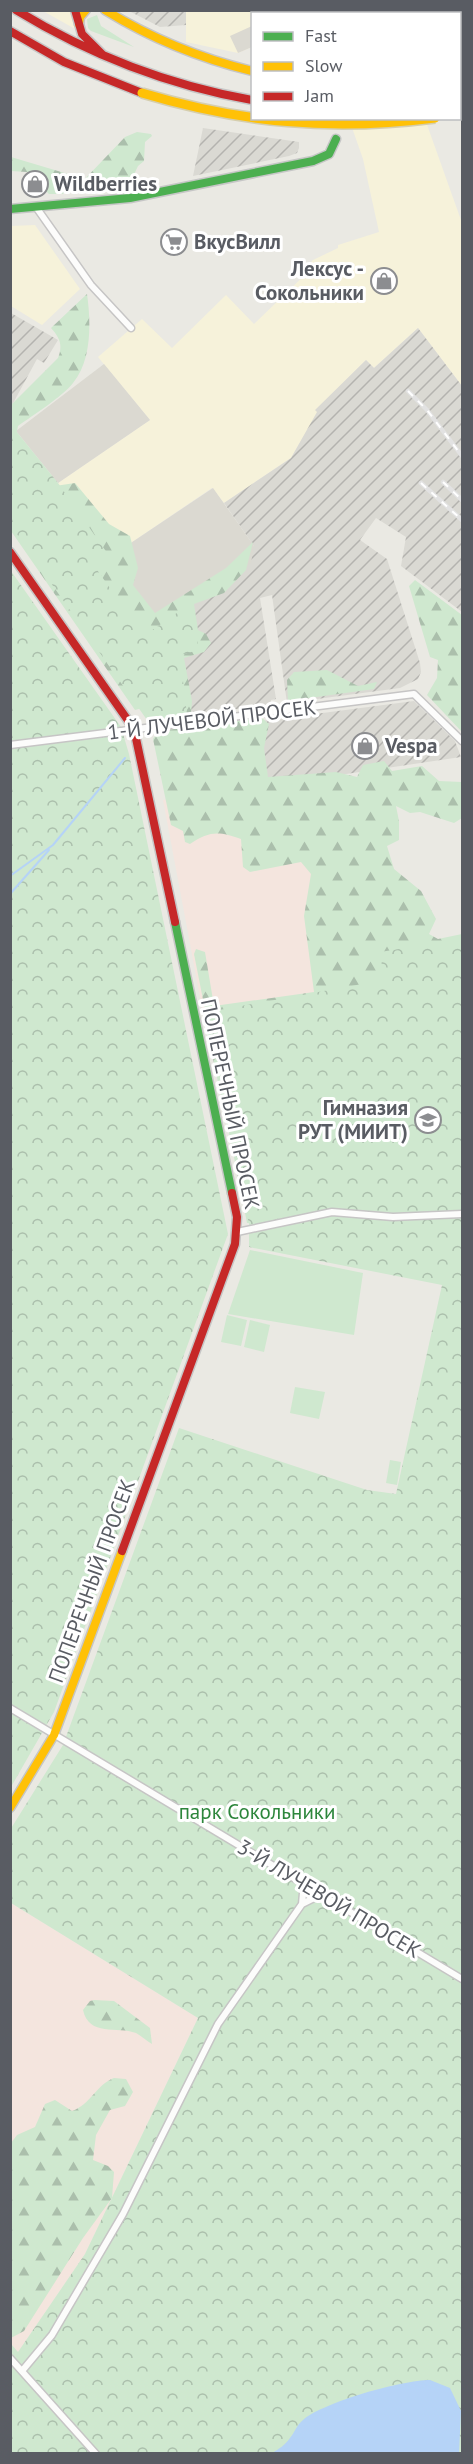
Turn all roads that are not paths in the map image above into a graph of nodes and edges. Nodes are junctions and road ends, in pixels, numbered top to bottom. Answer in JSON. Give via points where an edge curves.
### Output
{"nodes":[{"id":1,"x":16,"y":10,"type":"edge"},
{"id":2,"x":75,"y":10,"type":"edge"},
{"id":3,"x":86,"y":10,"type":"edge"},
{"id":4,"x":105,"y":10,"type":"edge"},
{"id":5,"x":79,"y":24,"type":"junction"},
{"id":6,"x":10,"y":31,"type":"edge"},
{"id":7,"x":107,"y":59,"type":"junction"},
{"id":8,"x":251,"y":71,"type":"edge"},
{"id":9,"x":251,"y":100,"type":"edge"},
{"id":10,"x":251,"y":118,"type":"edge"},
{"id":11,"x":262,"y":120,"type":"edge"},
{"id":12,"x":415,"y":120,"type":"edge"},
{"id":13,"x":336,"y":139,"type":"dead end"},
{"id":14,"x":36,"y":207,"type":"junction"},
{"id":15,"x":10,"y":209,"type":"edge"},
{"id":16,"x":131,"y":328,"type":"dead end"},
{"id":17,"x":10,"y":552,"type":"edge"},
{"id":18,"x":134,"y":729,"type":"junction"},
{"id":19,"x":462,"y":741,"type":"edge"},
{"id":20,"x":10,"y":745,"type":"edge"},
{"id":21,"x":462,"y":1214,"type":"edge"},
{"id":22,"x":237,"y":1232,"type":"junction"},
{"id":23,"x":10,"y":1708,"type":"edge"},
{"id":24,"x":54,"y":1736,"type":"junction"},
{"id":25,"x":10,"y":1808,"type":"edge"},
{"id":26,"x":307,"y":1886,"type":"junction"},
{"id":27,"x":317,"y":1891,"type":"junction"},
{"id":28,"x":302,"y":1904,"type":"junction"},
{"id":29,"x":462,"y":1979,"type":"edge"},
{"id":30,"x":10,"y":2358,"type":"edge"},
{"id":31,"x":22,"y":2371,"type":"junction"},
{"id":32,"x":96,"y":2454,"type":"edge"}],
"edges":[{"from":1,"to":7,"type":"street","via":[[56,35]]},
{"from":2,"to":5,"type":"street"},
{"from":3,"to":5,"type":"street"},
{"from":4,"to":8,"type":"street","via":[[176,50]]},
{"from":5,"to":7,"type":"street","via":[[89,42]]},
{"from":6,"to":10,"type":"street","bridge":true,"via":[[100,78],[214,113]]},
{"from":7,"to":9,"type":"street","via":[[194,89]]},
{"from":11,"to":12,"type":"street","bridge":true,"via":[[356,126]]},
{"from":13,"to":14,"type":"street","via":[[326,157],[313,161],[130,198]]},
{"from":14,"to":15,"type":"street"},
{"from":14,"to":16,"type":"street","via":[[91,285]]},
{"from":17,"to":18,"type":"street","name":"ПОПЕРЕЧНЫЙ ПРОСЕК"},
{"from":18,"to":19,"type":"street","name":"1-Й ЛУЧЕВОЙ ПРОСЕК","via":[[414,694]]},
{"from":18,"to":20,"type":"street","name":"1-Й ЛУЧЕВОЙ ПРОСЕК"},
{"from":18,"to":22,"type":"street","name":"ПОПЕРЕЧНЫЙ ПРОСЕК","via":[[237,1217]]},
{"from":21,"to":22,"type":"street","via":[[393,1217],[332,1212]]},
{"from":22,"to":24,"type":"street","name":"ПОПЕРЕЧНЫЙ ПРОСЕК"},
{"from":23,"to":24,"type":"street","name":"3-Й ЛУЧЕВОЙ ПРОСЕК"},
{"from":24,"to":25,"type":"street","name":"ПОПЕРЕЧНЫЙ ПРОСЕК"},
{"from":24,"to":26,"type":"street","name":"3-Й ЛУЧЕВОЙ ПРОСЕК"},
{"from":26,"to":27,"type":"street","name":"3-Й ЛУЧЕВОЙ ПРОСЕК"},
{"from":26,"to":28,"type":"street"},
{"from":27,"to":28,"type":"street"},
{"from":27,"to":29,"type":"street","name":"3-Й ЛУЧЕВОЙ ПРОСЕК"},
{"from":28,"to":31,"type":"street","via":[[218,2024],[123,2214],[52,2336]]},
{"from":30,"to":31,"type":"street"},
{"from":31,"to":32,"type":"street"}]}
